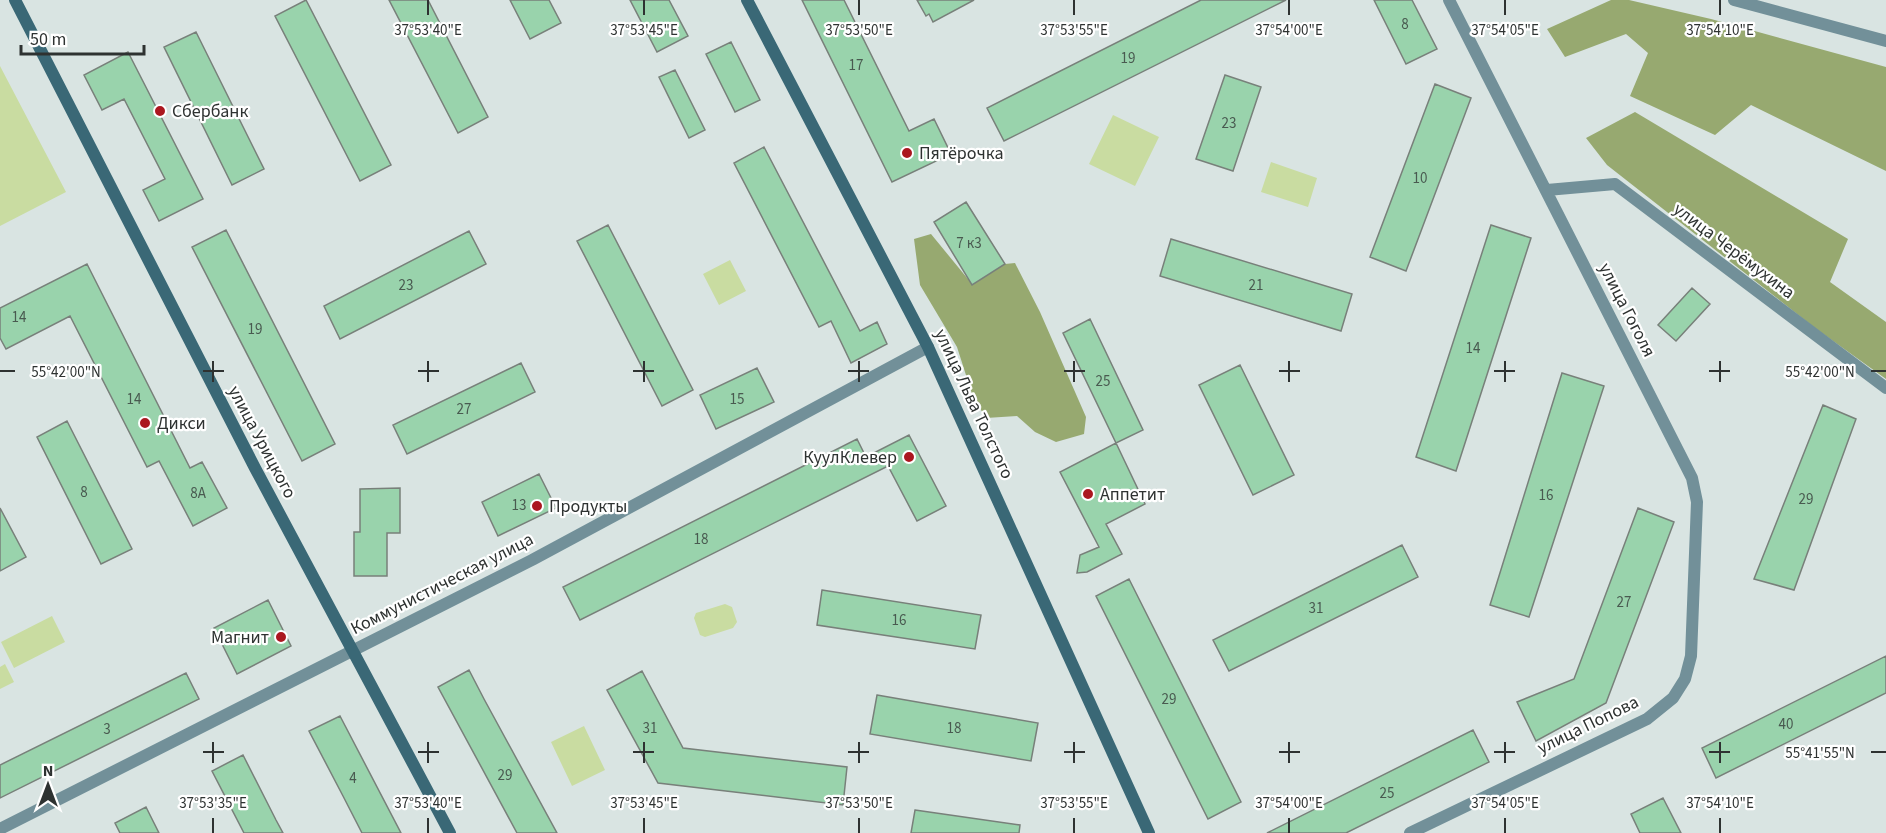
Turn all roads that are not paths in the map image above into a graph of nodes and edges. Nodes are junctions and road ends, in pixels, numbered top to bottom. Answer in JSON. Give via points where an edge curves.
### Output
{"nodes":[{"id":1,"x":15,"y":0,"type":"edge"},
{"id":2,"x":747,"y":0,"type":"edge"},
{"id":3,"x":1449,"y":0,"type":"edge"},
{"id":4,"x":1734,"y":0,"type":"edge"},
{"id":5,"x":1886,"y":41,"type":"edge"},
{"id":6,"x":1547,"y":190,"type":"junction"},
{"id":7,"x":928,"y":347,"type":"junction"},
{"id":8,"x":1886,"y":388,"type":"edge"},
{"id":9,"x":352,"y":650,"type":"junction"},
{"id":10,"x":1691,"y":656,"type":"joint"},
{"id":11,"x":0,"y":829,"type":"edge"},
{"id":12,"x":450,"y":833,"type":"edge"},
{"id":13,"x":1149,"y":833,"type":"edge"},
{"id":14,"x":1410,"y":833,"type":"edge"}],
"edges":[{"from":1,"to":9,"type":"street","name":"улица Урицкого"},
{"from":2,"to":7,"type":"street","name":"улица Льва Толстого"},
{"from":3,"to":6,"type":"street","name":"улица Гоголя"},
{"from":4,"to":5,"type":"street"},
{"from":6,"to":8,"type":"street","name":"улица Черёмухина","via":[[1615,184]]},
{"from":6,"to":10,"type":"street","name":"улица Гоголя","via":[[1692,478],[1697,502]]},
{"from":7,"to":9,"type":"street","name":"Коммунистическая улица","via":[[532,560]]},
{"from":7,"to":13,"type":"street","name":"улица Льва Толстого"},
{"from":9,"to":11,"type":"street","name":"Коммунистическая улица"},
{"from":9,"to":12,"type":"street","name":"улица Урицкого"},
{"from":10,"to":14,"type":"street","name":"улица Попова","via":[[1685,680],[1673,698],[1647,719]]}]}
